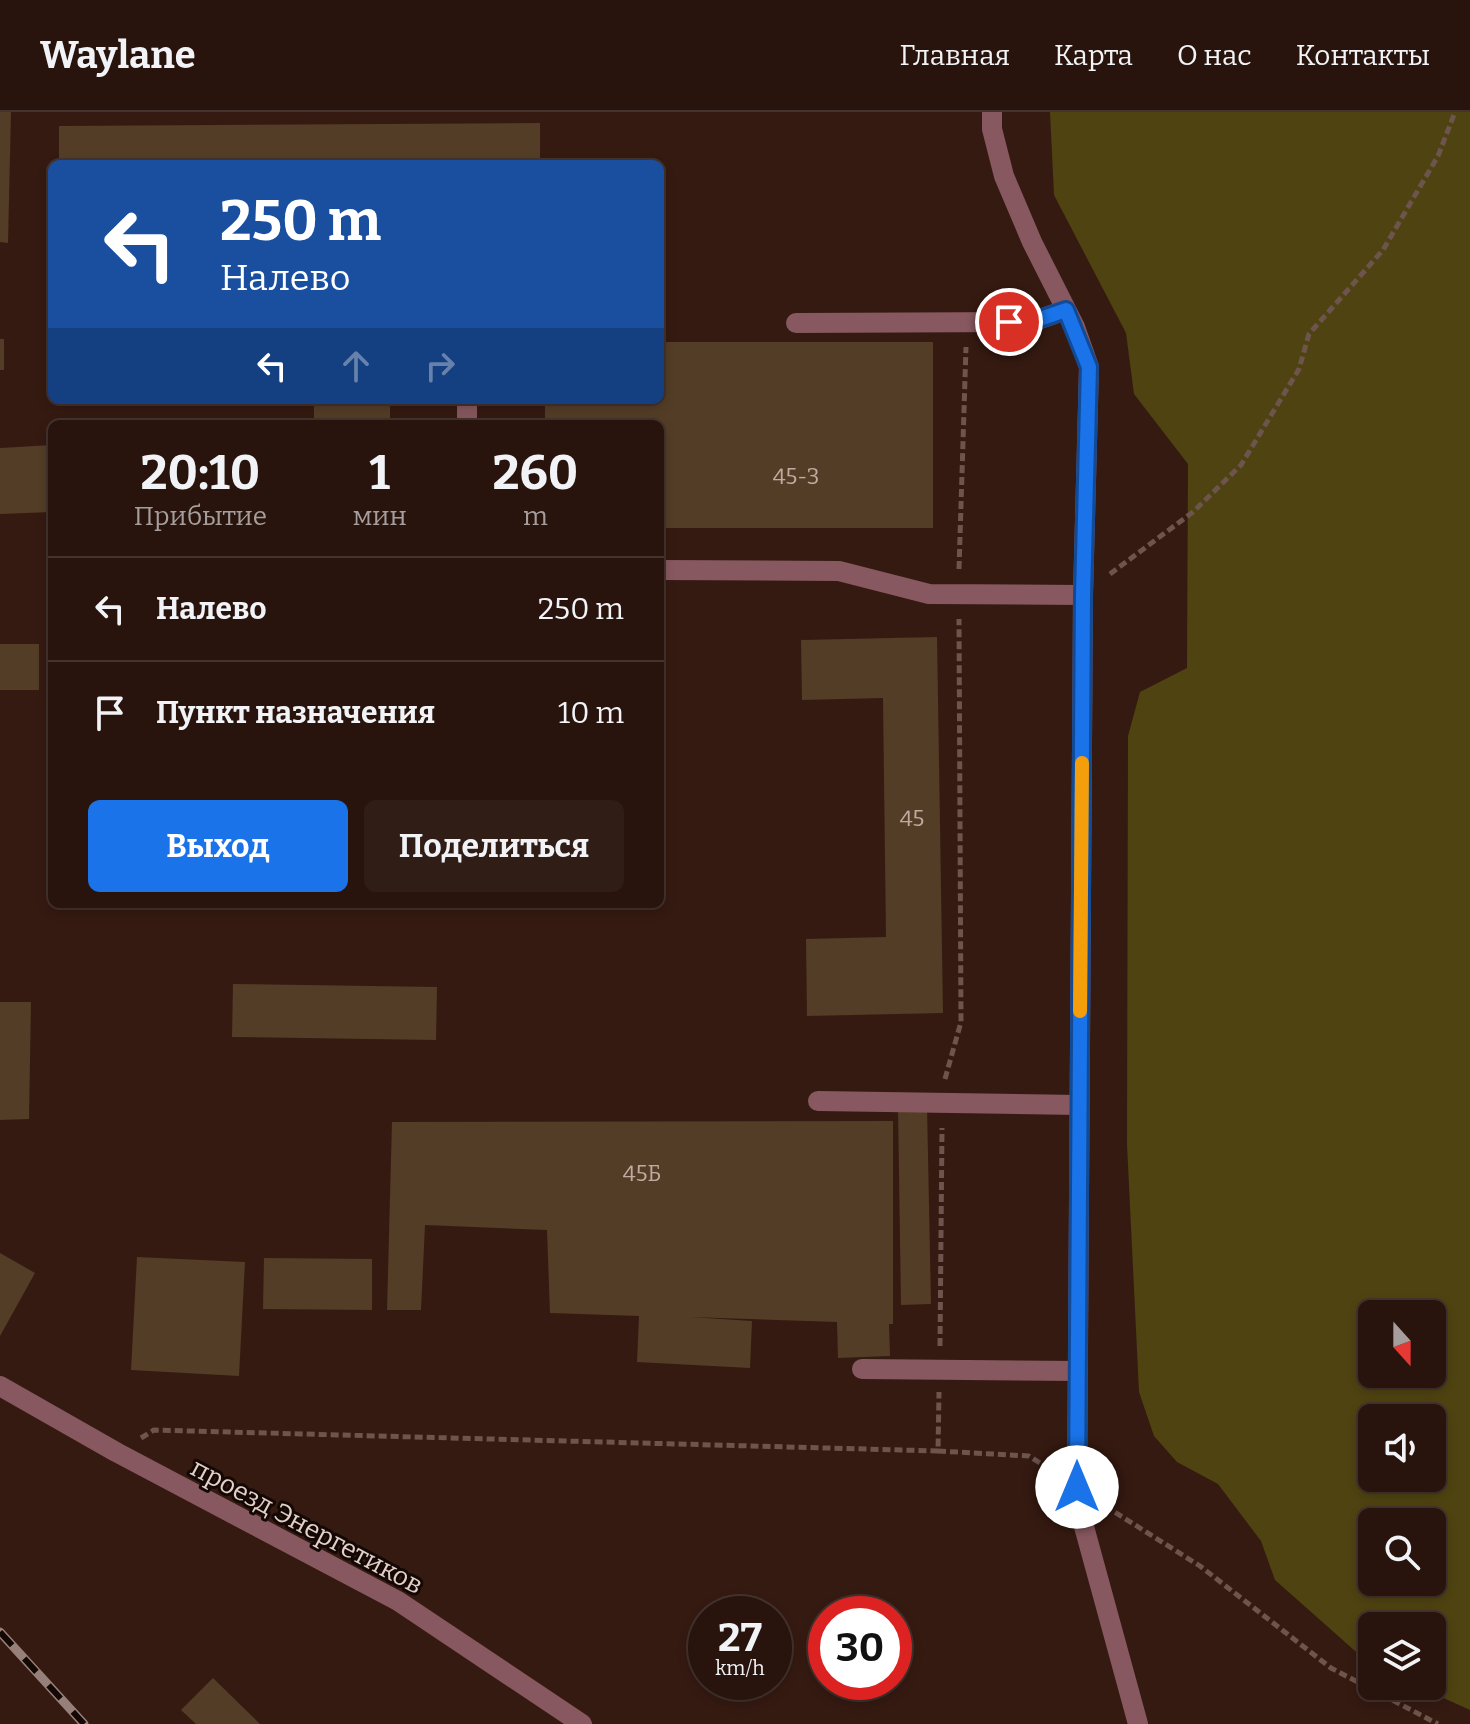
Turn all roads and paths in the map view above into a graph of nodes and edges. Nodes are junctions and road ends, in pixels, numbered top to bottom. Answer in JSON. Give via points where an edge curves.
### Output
{"nodes":[{"id":1,"x":992,"y":112,"type":"edge"},
{"id":2,"x":1455,"y":112,"type":"edge"},
{"id":3,"x":1066,"y":310,"type":"junction"},
{"id":4,"x":967,"y":322,"type":"junction"},
{"id":5,"x":796,"y":323,"type":"dead end"},
{"id":6,"x":664,"y":570,"type":"edge"},
{"id":7,"x":958,"y":594,"type":"junction"},
{"id":8,"x":1083,"y":595,"type":"junction"},
{"id":9,"x":818,"y":1101,"type":"dead end"},
{"id":10,"x":943,"y":1102,"type":"junction"},
{"id":11,"x":1079,"y":1105,"type":"junction"},
{"id":12,"x":862,"y":1369,"type":"dead end"},
{"id":13,"x":939,"y":1370,"type":"junction"},
{"id":14,"x":1078,"y":1371,"type":"junction"},
{"id":15,"x":0,"y":1386,"type":"edge"},
{"id":16,"x":938,"y":1451,"type":"junction"},
{"id":17,"x":116,"y":1452,"type":"junction"},
{"id":18,"x":1077,"y":1487,"type":"junction"},
{"id":19,"x":582,"y":1724,"type":"edge"},
{"id":20,"x":1138,"y":1724,"type":"edge"},
{"id":21,"x":1438,"y":1724,"type":"edge"}],
"edges":[{"from":1,"to":3,"type":"street","via":[[1004,176]]},
{"from":2,"to":8,"type":"path","via":[[1438,156],[1383,250],[1309,334],[1299,369],[1241,465],[1193,512]]},
{"from":3,"to":4,"type":"street","via":[[1031,322]]},
{"from":3,"to":8,"type":"street","via":[[1089,367]]},
{"from":4,"to":5,"type":"street"},
{"from":4,"to":7,"type":"path"},
{"from":6,"to":7,"type":"street","via":[[839,571],[929,594]]},
{"from":7,"to":8,"type":"street"},
{"from":7,"to":10,"type":"path","via":[[961,1022]]},
{"from":8,"to":11,"type":"street"},
{"from":9,"to":10,"type":"street"},
{"from":10,"to":11,"type":"street"},
{"from":10,"to":13,"type":"path"},
{"from":11,"to":14,"type":"street"},
{"from":12,"to":13,"type":"street"},
{"from":13,"to":14,"type":"street"},
{"from":13,"to":16,"type":"path"},
{"from":14,"to":18,"type":"street"},
{"from":15,"to":17,"type":"street","name":"проезд Энергетиков"},
{"from":16,"to":17,"type":"path","via":[[154,1430]]},
{"from":16,"to":18,"type":"path","via":[[1029,1456]]},
{"from":17,"to":19,"type":"street","name":"проезд Энергетиков","via":[[398,1601]]},
{"from":18,"to":20,"type":"street"},
{"from":18,"to":21,"type":"path","via":[[1200,1566],[1331,1668]]}]}
